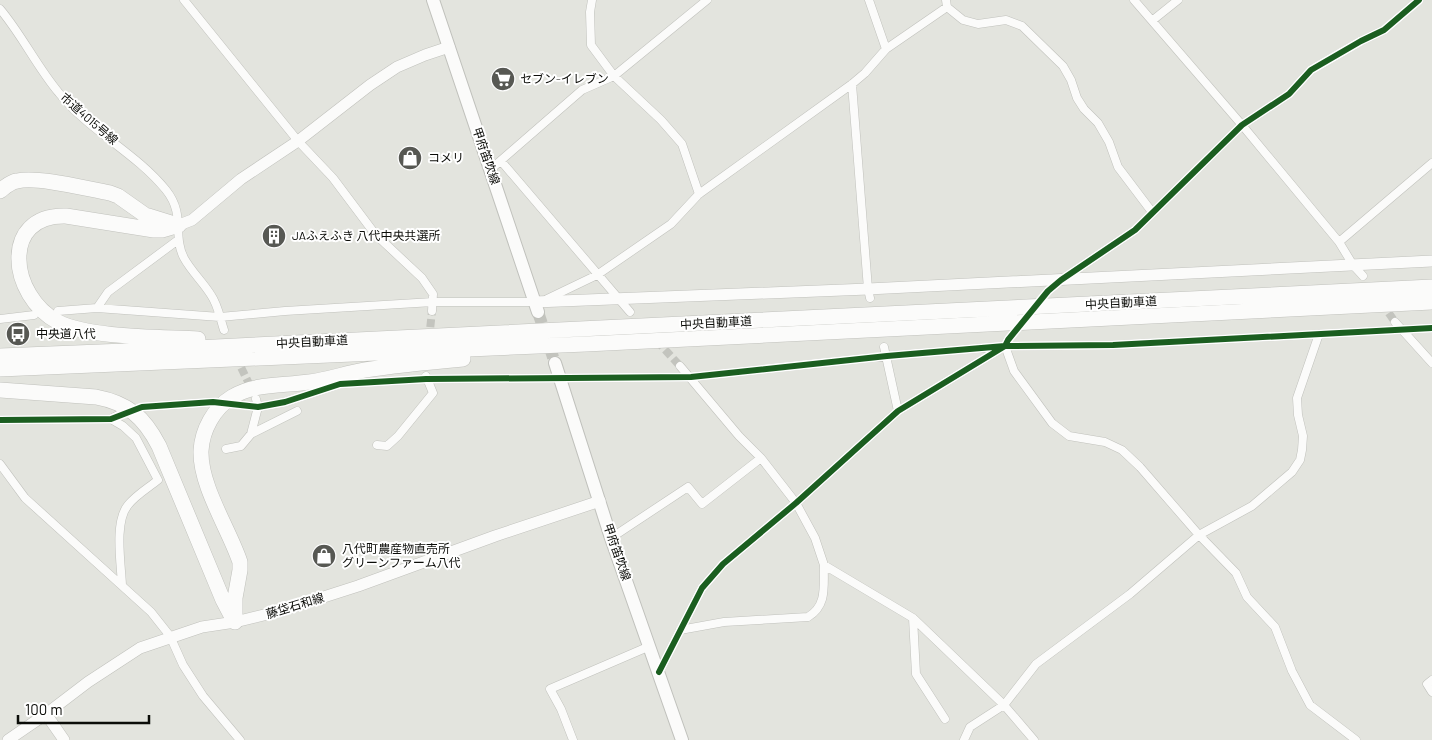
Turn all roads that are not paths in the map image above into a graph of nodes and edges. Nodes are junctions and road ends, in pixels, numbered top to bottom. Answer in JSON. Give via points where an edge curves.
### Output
{"nodes":[{"id":1,"x":184,"y":0,"type":"edge"},
{"id":2,"x":433,"y":0,"type":"edge"},
{"id":3,"x":592,"y":0,"type":"edge"},
{"id":4,"x":707,"y":0,"type":"edge"},
{"id":5,"x":869,"y":0,"type":"edge"},
{"id":6,"x":1134,"y":0,"type":"edge"},
{"id":7,"x":1178,"y":0,"type":"edge"},
{"id":8,"x":1419,"y":0,"type":"edge"},
{"id":9,"x":946,"y":4,"type":"edge"},
{"id":10,"x":0,"y":9,"type":"edge"},
{"id":11,"x":1153,"y":20,"type":"junction"},
{"id":12,"x":448,"y":47,"type":"junction"},
{"id":13,"x":886,"y":49,"type":"junction"},
{"id":14,"x":614,"y":76,"type":"junction"},
{"id":15,"x":852,"y":84,"type":"junction"},
{"id":16,"x":1242,"y":125,"type":"junction"},
{"id":17,"x":298,"y":141,"type":"junction"},
{"id":18,"x":501,"y":161,"type":"junction"},
{"id":19,"x":1432,"y":163,"type":"edge"},
{"id":20,"x":490,"y":169,"type":"junction"},
{"id":21,"x":0,"y":191,"type":"edge"},
{"id":22,"x":699,"y":194,"type":"junction"},
{"id":23,"x":1152,"y":212,"type":"junction"},
{"id":24,"x":178,"y":233,"type":"junction"},
{"id":25,"x":1339,"y":242,"type":"junction"},
{"id":26,"x":1432,"y":260,"type":"edge"},
{"id":27,"x":1353,"y":265,"type":"junction"},
{"id":28,"x":597,"y":275,"type":"junction"},
{"id":29,"x":1363,"y":276,"type":"dead end"},
{"id":30,"x":1061,"y":280,"type":"junction"},
{"id":31,"x":1432,"y":287,"type":"edge"},
{"id":32,"x":1048,"y":291,"type":"tunnel mouth"},
{"id":33,"x":869,"y":294,"type":"junction"},
{"id":34,"x":618,"y":300,"type":"junction"},
{"id":35,"x":432,"y":302,"type":"junction"},
{"id":36,"x":1432,"y":302,"type":"edge"},
{"id":37,"x":538,"y":306,"type":"junction"},
{"id":38,"x":97,"y":308,"type":"junction"},
{"id":39,"x":58,"y":311,"type":"dead end"},
{"id":40,"x":432,"y":311,"type":"tunnel mouth"},
{"id":41,"x":630,"y":312,"type":"dead end"},
{"id":42,"x":34,"y":315,"type":"dead end"},
{"id":43,"x":220,"y":317,"type":"junction"},
{"id":44,"x":0,"y":319,"type":"edge"},
{"id":45,"x":1395,"y":322,"type":"tunnel mouth"},
{"id":46,"x":1432,"y":328,"type":"edge"},
{"id":47,"x":1401,"y":329,"type":"junction"},
{"id":48,"x":224,"y":330,"type":"dead end"},
{"id":49,"x":1319,"y":334,"type":"junction"},
{"id":50,"x":438,"y":336,"type":"junction"},
{"id":51,"x":1006,"y":343,"type":"junction"},
{"id":52,"x":586,"y":344,"type":"junction"},
{"id":53,"x":884,"y":347,"type":"dead end"},
{"id":54,"x":0,"y":356,"type":"edge"},
{"id":55,"x":887,"y":356,"type":"junction"},
{"id":56,"x":555,"y":363,"type":"tunnel mouth"},
{"id":57,"x":1432,"y":363,"type":"edge"},
{"id":58,"x":680,"y":366,"type":"tunnel mouth"},
{"id":59,"x":0,"y":369,"type":"edge"},
{"id":60,"x":426,"y":377,"type":"junction"},
{"id":61,"x":560,"y":377,"type":"junction"},
{"id":62,"x":691,"y":377,"type":"junction"},
{"id":63,"x":0,"y":390,"type":"edge"},
{"id":64,"x":213,"y":402,"type":"dead end"},
{"id":65,"x":257,"y":403,"type":"junction"},
{"id":66,"x":234,"y":404,"type":"dead end"},
{"id":67,"x":142,"y":407,"type":"dead end"},
{"id":68,"x":297,"y":411,"type":"dead end"},
{"id":69,"x":898,"y":411,"type":"junction"},
{"id":70,"x":120,"y":414,"type":"dead end"},
{"id":71,"x":111,"y":419,"type":"junction"},
{"id":72,"x":0,"y":420,"type":"edge"},
{"id":73,"x":251,"y":434,"type":"junction"},
{"id":74,"x":377,"y":445,"type":"dead end"},
{"id":75,"x":226,"y":449,"type":"dead end"},
{"id":76,"x":761,"y":458,"type":"junction"},
{"id":77,"x":0,"y":464,"type":"edge"},
{"id":78,"x":600,"y":501,"type":"junction"},
{"id":79,"x":796,"y":503,"type":"junction"},
{"id":80,"x":1199,"y":535,"type":"junction"},
{"id":81,"x":611,"y":538,"type":"junction"},
{"id":82,"x":824,"y":565,"type":"junction"},
{"id":83,"x":122,"y":585,"type":"junction"},
{"id":84,"x":913,"y":618,"type":"junction"},
{"id":85,"x":235,"y":622,"type":"junction"},
{"id":86,"x":680,"y":630,"type":"junction"},
{"id":87,"x":170,"y":636,"type":"junction"},
{"id":88,"x":650,"y":646,"type":"junction"},
{"id":89,"x":659,"y":672,"type":"junction"},
{"id":90,"x":1432,"y":680,"type":"edge"},
{"id":91,"x":1432,"y":692,"type":"edge"},
{"id":92,"x":1004,"y":705,"type":"junction"},
{"id":93,"x":46,"y":714,"type":"junction"},
{"id":94,"x":946,"y":719,"type":"dead end"},
{"id":95,"x":8,"y":740,"type":"edge"},
{"id":96,"x":64,"y":740,"type":"edge"},
{"id":97,"x":240,"y":740,"type":"edge"},
{"id":98,"x":573,"y":740,"type":"edge"},
{"id":99,"x":682,"y":740,"type":"edge"},
{"id":100,"x":964,"y":740,"type":"edge"},
{"id":101,"x":1034,"y":740,"type":"edge"},
{"id":102,"x":1356,"y":740,"type":"edge"}],
"edges":[{"from":1,"to":17,"type":"street"},
{"from":2,"to":12,"type":"main road","name":"甲府笛吹線"},
{"from":3,"to":14,"type":"street","via":[[591,45]]},
{"from":4,"to":14,"type":"street"},
{"from":5,"to":13,"type":"street"},
{"from":6,"to":11,"type":"street"},
{"from":7,"to":11,"type":"street"},
{"from":8,"to":16,"type":"street","via":[[1384,30],[1312,70],[1290,94]]},
{"from":9,"to":13,"type":"street"},
{"from":9,"to":23,"type":"street","via":[[963,20],[978,24],[1006,20],[1022,26],[1056,60],[1071,80],[1084,109],[1098,123],[1118,167]]},
{"from":10,"to":24,"type":"street","name":"市道4015号線","via":[[58,93],[166,190],[173,202]]},
{"from":11,"to":16,"type":"street"},
{"from":12,"to":17,"type":"street","via":[[397,67]]},
{"from":12,"to":20,"type":"main road","name":"甲府笛吹線"},
{"from":13,"to":15,"type":"street"},
{"from":14,"to":18,"type":"street","via":[[582,90]]},
{"from":14,"to":22,"type":"street","via":[[682,144]]},
{"from":15,"to":22,"type":"street"},
{"from":15,"to":33,"type":"street"},
{"from":16,"to":23,"type":"street"},
{"from":16,"to":25,"type":"street"},
{"from":17,"to":24,"type":"street","via":[[241,179]]},
{"from":17,"to":35,"type":"street","via":[[333,178],[375,234],[422,278],[433,294]]},
{"from":18,"to":20,"type":"street"},
{"from":18,"to":28,"type":"street"},
{"from":19,"to":25,"type":"street"},
{"from":20,"to":37,"type":"main road","name":"甲府笛吹線"},
{"from":21,"to":24,"type":"highway","via":[[16,181],[28,180],[110,193]]},
{"from":22,"to":28,"type":"street","via":[[671,224]]},
{"from":23,"to":30,"type":"street","via":[[1135,230]]},
{"from":24,"to":38,"type":"street","via":[[108,292]]},
{"from":24,"to":43,"type":"street","name":"市道4015号線","via":[[184,258],[212,296]]},
{"from":24,"to":50,"type":"highway","via":[[66,216],[44,218],[35,222],[22,237],[17,257],[20,278],[37,308],[48,316],[72,327],[105,333],[203,340]]},
{"from":25,"to":27,"type":"street"},
{"from":26,"to":27,"type":"street"},
{"from":27,"to":29,"type":"street"},
{"from":27,"to":30,"type":"street"},
{"from":28,"to":34,"type":"street"},
{"from":28,"to":37,"type":"street"},
{"from":30,"to":32,"type":"street"},
{"from":30,"to":33,"type":"street"},
{"from":31,"to":50,"type":"highway","name":"中央自動車道"},
{"from":33,"to":34,"type":"street"},
{"from":34,"to":37,"type":"street"},
{"from":34,"to":41,"type":"street"},
{"from":35,"to":37,"type":"street"},
{"from":35,"to":40,"type":"street"},
{"from":35,"to":43,"type":"street"},
{"from":36,"to":52,"type":"highway","name":"中央自動車道"},
{"from":38,"to":39,"type":"street"},
{"from":38,"to":43,"type":"street"},
{"from":42,"to":44,"type":"street"},
{"from":43,"to":48,"type":"street","name":"市道4015号線"},
{"from":45,"to":47,"type":"street"},
{"from":46,"to":47,"type":"street"},
{"from":47,"to":49,"type":"street"},
{"from":47,"to":57,"type":"street"},
{"from":49,"to":51,"type":"street","via":[[1113,345]]},
{"from":49,"to":80,"type":"street","via":[[1297,398],[1303,436],[1300,460],[1292,472],[1252,506]]},
{"from":50,"to":54,"type":"highway","name":"中央自動車道"},
{"from":51,"to":55,"type":"street"},
{"from":51,"to":69,"type":"street"},
{"from":51,"to":80,"type":"street","via":[[1014,371],[1052,423],[1069,436],[1105,442],[1122,450]]},
{"from":52,"to":59,"type":"highway","name":"中央自動車道"},
{"from":52,"to":85,"type":"highway","via":[[364,370],[310,382],[262,386],[230,398],[208,423],[201,453],[209,486],[240,562]]},
{"from":53,"to":55,"type":"street"},
{"from":55,"to":62,"type":"street"},
{"from":55,"to":69,"type":"street"},
{"from":56,"to":61,"type":"main road","name":"甲府笛吹線"},
{"from":58,"to":62,"type":"street"},
{"from":60,"to":61,"type":"street"},
{"from":60,"to":65,"type":"street","via":[[340,384],[285,402]]},
{"from":60,"to":74,"type":"street","via":[[433,393],[398,436],[387,446]]},
{"from":61,"to":62,"type":"street"},
{"from":61,"to":78,"type":"main road","name":"甲府笛吹線"},
{"from":62,"to":76,"type":"street"},
{"from":63,"to":85,"type":"highway","via":[[103,398],[124,405],[136,414],[159,446]]},
{"from":64,"to":67,"type":"street"},
{"from":65,"to":66,"type":"street"},
{"from":65,"to":73,"type":"street"},
{"from":68,"to":73,"type":"street"},
{"from":69,"to":79,"type":"street"},
{"from":70,"to":71,"type":"street"},
{"from":71,"to":72,"type":"street"},
{"from":71,"to":83,"type":"street","via":[[136,438],[158,480],[127,506],[121,517]]},
{"from":73,"to":75,"type":"street","via":[[241,446]]},
{"from":76,"to":79,"type":"street"},
{"from":76,"to":81,"type":"street","via":[[702,504],[688,487]]},
{"from":77,"to":83,"type":"street","via":[[25,498]]},
{"from":78,"to":81,"type":"main road","name":"甲府笛吹線"},
{"from":78,"to":85,"type":"street","name":"藤垈石和線","via":[[358,586]]},
{"from":79,"to":82,"type":"street","via":[[815,538]]},
{"from":79,"to":86,"type":"street","via":[[723,564],[702,588]]},
{"from":80,"to":92,"type":"street","via":[[1130,594],[1036,664]]},
{"from":80,"to":102,"type":"street","via":[[1236,573],[1247,597],[1275,627],[1292,672],[1310,705]]},
{"from":81,"to":88,"type":"main road","name":"甲府笛吹線"},
{"from":82,"to":84,"type":"street"},
{"from":82,"to":86,"type":"street","via":[[823,599],[817,611],[808,616],[724,622]]},
{"from":83,"to":87,"type":"street","via":[[151,612]]},
{"from":84,"to":92,"type":"street"},
{"from":84,"to":94,"type":"street","via":[[916,674]]},
{"from":85,"to":87,"type":"street","name":"藤垈石和線"},
{"from":86,"to":89,"type":"street"},
{"from":87,"to":93,"type":"street","name":"藤垈石和線","via":[[122,658]]},
{"from":87,"to":97,"type":"street","via":[[183,665],[203,696]]},
{"from":88,"to":89,"type":"main road","name":"甲府笛吹線"},
{"from":88,"to":98,"type":"street","via":[[550,689]]},
{"from":89,"to":99,"type":"main road","name":"甲府笛吹線"},
{"from":90,"to":91,"type":"street","via":[[1427,684]]},
{"from":92,"to":100,"type":"street","via":[[970,727]]},
{"from":92,"to":101,"type":"street"},
{"from":93,"to":95,"type":"street","name":"藤垈石和線"},
{"from":93,"to":96,"type":"street"}]}
